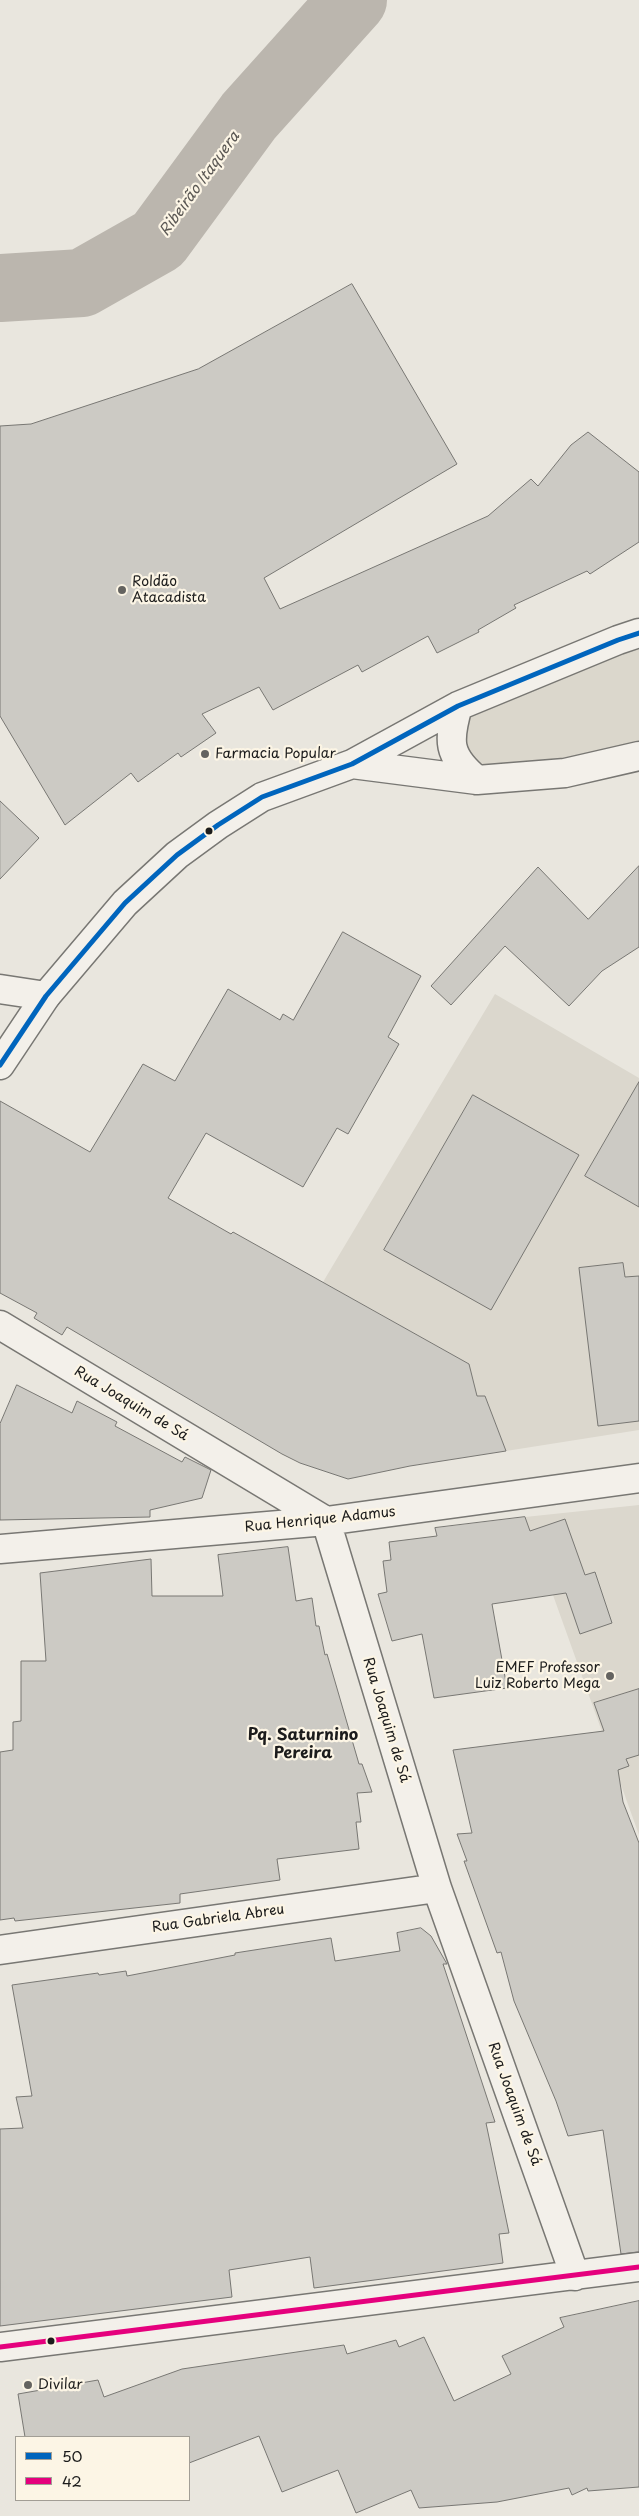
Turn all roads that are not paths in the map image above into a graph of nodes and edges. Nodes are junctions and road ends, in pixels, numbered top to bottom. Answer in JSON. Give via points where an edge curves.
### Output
{"nodes":[{"id":1,"x":639,"y":633,"type":"edge"},
{"id":2,"x":458,"y":706,"type":"junction"},
{"id":3,"x":639,"y":756,"type":"edge"},
{"id":4,"x":352,"y":764,"type":"junction"},
{"id":5,"x":477,"y":780,"type":"junction"},
{"id":6,"x":0,"y":989,"type":"edge"},
{"id":7,"x":46,"y":996,"type":"junction"},
{"id":8,"x":0,"y":1065,"type":"edge"},
{"id":9,"x":0,"y":1325,"type":"edge"},
{"id":10,"x":639,"y":1478,"type":"edge"},
{"id":11,"x":326,"y":1521,"type":"junction"},
{"id":12,"x":0,"y":1549,"type":"edge"},
{"id":13,"x":437,"y":1888,"type":"junction"},
{"id":14,"x":0,"y":1950,"type":"edge"},
{"id":15,"x":639,"y":2267,"type":"edge"},
{"id":16,"x":575,"y":2276,"type":"junction"},
{"id":17,"x":0,"y":2347,"type":"edge"}],
"edges":[{"from":1,"to":2,"type":"street"},
{"from":2,"to":4,"type":"street"},
{"from":2,"to":5,"type":"street","via":[[450,733],[452,748]]},
{"from":3,"to":5,"type":"street","via":[[565,773]]},
{"from":4,"to":5,"type":"street"},
{"from":4,"to":7,"type":"street","via":[[262,797],[184,850],[124,903]]},
{"from":6,"to":7,"type":"street"},
{"from":7,"to":8,"type":"street"},
{"from":9,"to":11,"type":"street","name":"Rua Joaquim de Sá"},
{"from":10,"to":11,"type":"street","name":"Rua Henrique Adamus"},
{"from":11,"to":12,"type":"street","name":"Rua Henrique Adamus"},
{"from":11,"to":13,"type":"street","name":"Rua Joaquim de Sá"},
{"from":13,"to":14,"type":"street","name":"Rua Gabriela Abreu"},
{"from":13,"to":16,"type":"street","name":"Rua Joaquim de Sá"},
{"from":15,"to":16,"type":"street"},
{"from":16,"to":17,"type":"street"}]}
